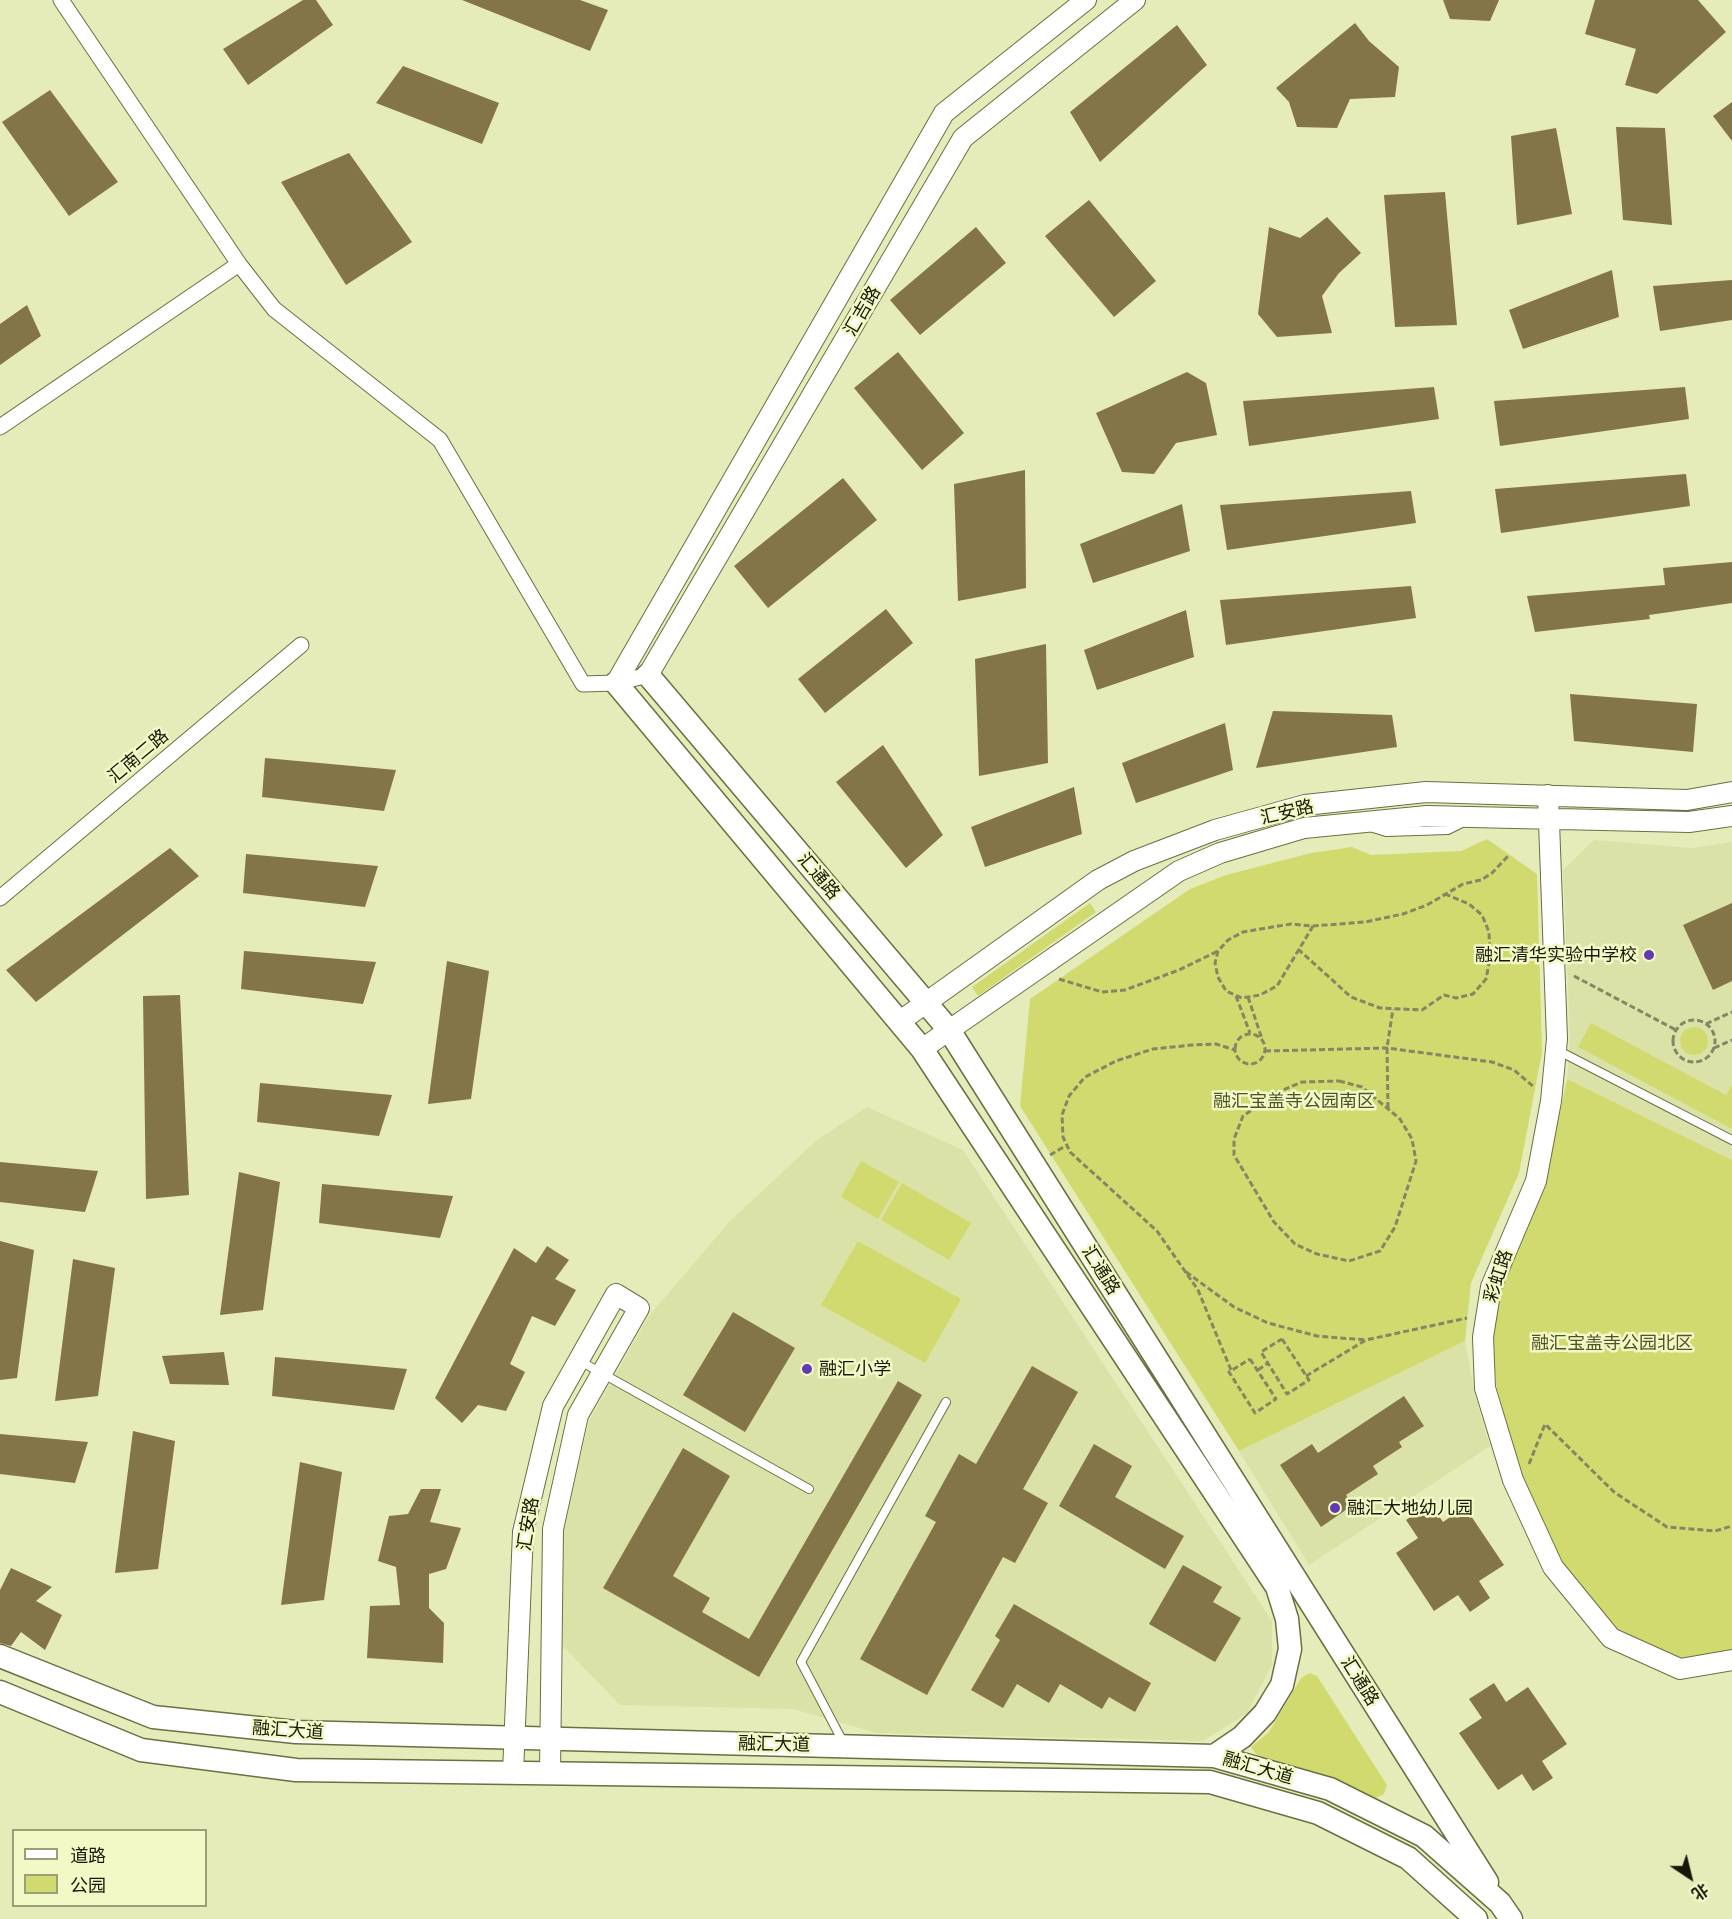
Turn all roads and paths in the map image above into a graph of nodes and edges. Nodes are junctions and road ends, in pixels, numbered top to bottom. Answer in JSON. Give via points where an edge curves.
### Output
{"nodes":[{"id":1,"x":61,"y":0,"type":"edge"},
{"id":2,"x":1086,"y":0,"type":"edge"},
{"id":3,"x":1135,"y":0,"type":"edge"},
{"id":4,"x":239,"y":264,"type":"junction"},
{"id":5,"x":0,"y":427,"type":"edge"},
{"id":6,"x":302,"y":645,"type":"dead end"},
{"id":7,"x":648,"y":675,"type":"junction"},
{"id":8,"x":616,"y":683,"type":"junction"},
{"id":9,"x":1732,"y":792,"type":"edge"},
{"id":10,"x":1548,"y":795,"type":"junction"},
{"id":11,"x":1732,"y":816,"type":"edge"},
{"id":12,"x":1548,"y":817,"type":"junction"},
{"id":13,"x":1509,"y":855,"type":"dead end"},
{"id":14,"x":1445,"y":894,"type":"junction"},
{"id":15,"x":0,"y":898,"type":"edge"},
{"id":16,"x":1313,"y":926,"type":"junction"},
{"id":17,"x":1298,"y":949,"type":"junction"},
{"id":18,"x":1218,"y":951,"type":"junction"},
{"id":19,"x":1554,"y":965,"type":"junction"},
{"id":20,"x":1058,"y":978,"type":"dead end"},
{"id":21,"x":1236,"y":995,"type":"junction"},
{"id":22,"x":1248,"y":997,"type":"junction"},
{"id":23,"x":925,"y":1002,"type":"junction"},
{"id":24,"x":1393,"y":1009,"type":"junction"},
{"id":25,"x":1732,"y":1012,"type":"edge"},
{"id":26,"x":898,"y":1022,"type":"junction"},
{"id":27,"x":1706,"y":1024,"type":"junction"},
{"id":28,"x":950,"y":1030,"type":"junction"},
{"id":29,"x":1676,"y":1030,"type":"junction"},
{"id":30,"x":1250,"y":1034,"type":"junction"},
{"id":31,"x":1732,"y":1040,"type":"edge"},
{"id":32,"x":1263,"y":1041,"type":"junction"},
{"id":33,"x":1387,"y":1048,"type":"junction"},
{"id":34,"x":1714,"y":1048,"type":"junction"},
{"id":35,"x":922,"y":1049,"type":"junction"},
{"id":36,"x":1556,"y":1049,"type":"junction"},
{"id":37,"x":1235,"y":1050,"type":"junction"},
{"id":38,"x":1265,"y":1051,"type":"junction"},
{"id":39,"x":1551,"y":1101,"type":"junction"},
{"id":40,"x":1388,"y":1108,"type":"junction"},
{"id":41,"x":1732,"y":1140,"type":"edge"},
{"id":42,"x":1067,"y":1145,"type":"junction"},
{"id":43,"x":1050,"y":1155,"type":"dead end"},
{"id":44,"x":1184,"y":1270,"type":"junction"},
{"id":45,"x":1467,"y":1318,"type":"dead end"},
{"id":46,"x":1366,"y":1340,"type":"junction"},
{"id":47,"x":579,"y":1360,"type":"junction"},
{"id":48,"x":1268,"y":1363,"type":"junction"},
{"id":49,"x":1232,"y":1370,"type":"junction"},
{"id":50,"x":1258,"y":1370,"type":"dead end"},
{"id":51,"x":602,"y":1373,"type":"junction"},
{"id":52,"x":1306,"y":1376,"type":"junction"},
{"id":53,"x":946,"y":1402,"type":"dead end"},
{"id":54,"x":809,"y":1489,"type":"dead end"},
{"id":55,"x":1518,"y":1490,"type":"junction"},
{"id":56,"x":1732,"y":1526,"type":"edge"},
{"id":57,"x":0,"y":1656,"type":"edge"},
{"id":58,"x":1732,"y":1660,"type":"edge"},
{"id":59,"x":0,"y":1692,"type":"edge"},
{"id":60,"x":515,"y":1738,"type":"junction"},
{"id":61,"x":550,"y":1738,"type":"junction"},
{"id":62,"x":845,"y":1746,"type":"junction"},
{"id":63,"x":1214,"y":1756,"type":"junction"},
{"id":64,"x":513,"y":1773,"type":"junction"},
{"id":65,"x":550,"y":1773,"type":"junction"},
{"id":66,"x":1506,"y":1911,"type":"edge"},
{"id":67,"x":1476,"y":1919,"type":"edge"}],
"edges":[{"from":1,"to":4,"type":"street"},
{"from":2,"to":8,"type":"street","name":"汇吉路","via":[[944,113]]},
{"from":3,"to":7,"type":"street","name":"汇吉路","via":[[963,138]]},
{"from":4,"to":5,"type":"street"},
{"from":4,"to":8,"type":"street","via":[[274,309],[440,440],[583,684]]},
{"from":6,"to":15,"type":"street","name":"汇南二路"},
{"from":7,"to":8,"type":"street"},
{"from":7,"to":23,"type":"main road","name":"汇通路"},
{"from":8,"to":26,"type":"main road","name":"汇通路"},
{"from":9,"to":10,"type":"street","name":"汇安路","via":[[1687,800]]},
{"from":10,"to":12,"type":"street","name":"彩虹路"},
{"from":10,"to":23,"type":"street","name":"汇安路","via":[[1426,792],[1305,805],[1215,830],[1134,861],[1098,880]]},
{"from":11,"to":12,"type":"street","name":"汇安路","via":[[1689,822]]},
{"from":12,"to":19,"type":"street","name":"彩虹路"},
{"from":12,"to":28,"type":"street","name":"汇安路","via":[[1427,816],[1304,828],[1220,853],[1179,871]]},
{"from":13,"to":14,"type":"path","via":[[1486,876]]},
{"from":14,"to":16,"type":"path","via":[[1403,914]]},
{"from":14,"to":24,"type":"path","via":[[1469,904],[1482,915],[1489,932],[1486,979],[1473,994],[1456,998],[1444,995],[1422,1010]]},
{"from":16,"to":17,"type":"path"},
{"from":16,"to":18,"type":"path","via":[[1291,924],[1243,932]]},
{"from":17,"to":22,"type":"path","via":[[1277,986]]},
{"from":17,"to":24,"type":"path","via":[[1351,997]]},
{"from":18,"to":20,"type":"path","via":[[1125,990],[1101,992]]},
{"from":18,"to":21,"type":"path","via":[[1218,977],[1226,991]]},
{"from":19,"to":29,"type":"path"},
{"from":19,"to":36,"type":"street","name":"彩虹路"},
{"from":21,"to":22,"type":"path"},
{"from":21,"to":30,"type":"path"},
{"from":22,"to":32,"type":"path"},
{"from":23,"to":26,"type":"street","name":"汇安路"},
{"from":23,"to":28,"type":"main road","name":"汇通路"},
{"from":24,"to":33,"type":"path"},
{"from":25,"to":27,"type":"path"},
{"from":26,"to":35,"type":"main road","name":"汇通路"},
{"from":27,"to":29,"type":"path","via":[[1686,1021]]},
{"from":27,"to":34,"type":"path","via":[[1714,1035]]},
{"from":28,"to":35,"type":"street","name":"汇安路"},
{"from":28,"to":66,"type":"main road","name":"汇通路"},
{"from":29,"to":34,"type":"path","via":[[1675,1050],[1684,1060],[1698,1062]]},
{"from":30,"to":32,"type":"path"},
{"from":30,"to":37,"type":"path","via":[[1237,1040]]},
{"from":31,"to":34,"type":"path"},
{"from":32,"to":38,"type":"path"},
{"from":33,"to":38,"type":"path"},
{"from":33,"to":39,"type":"path","via":[[1492,1062],[1514,1070]]},
{"from":33,"to":40,"type":"path"},
{"from":35,"to":63,"type":"main road","name":"汇通路","via":[[1277,1587],[1287,1619],[1290,1649],[1282,1685],[1265,1713],[1242,1737]]},
{"from":36,"to":39,"type":"street","name":"彩虹路"},
{"from":36,"to":41,"type":"lane"},
{"from":37,"to":38,"type":"path","via":[[1238,1059],[1251,1064],[1260,1060]]},
{"from":37,"to":42,"type":"path","via":[[1216,1044],[1153,1049],[1084,1077],[1069,1096],[1062,1115]]},
{"from":39,"to":55,"type":"street","name":"彩虹路","via":[[1536,1181],[1491,1287],[1482,1337],[1485,1388]]},
{"from":40,"to":40,"type":"path","via":[[1362,1087],[1339,1081],[1302,1082],[1276,1093],[1243,1116],[1234,1139],[1234,1155],[1274,1222],[1295,1244],[1317,1254],[1349,1260],[1380,1251],[1395,1227],[1416,1161],[1412,1139]]},
{"from":42,"to":43,"type":"path"},
{"from":42,"to":44,"type":"path","via":[[1156,1231]]},
{"from":44,"to":46,"type":"path","via":[[1234,1307],[1268,1323],[1317,1336]]},
{"from":44,"to":49,"type":"path","via":[[1198,1290]]},
{"from":45,"to":46,"type":"path"},
{"from":46,"to":52,"type":"path"},
{"from":47,"to":51,"type":"lane"},
{"from":47,"to":51,"type":"street","name":"汇安路","via":[[616,1294],[639,1308]]},
{"from":47,"to":60,"type":"street","name":"汇安路","via":[[553,1406],[523,1532]]},
{"from":48,"to":50,"type":"path"},
{"from":48,"to":52,"type":"path","via":[[1287,1394],[1309,1380]]},
{"from":48,"to":52,"type":"path","via":[[1261,1352],[1282,1339]]},
{"from":49,"to":49,"type":"path","via":[[1229,1372],[1255,1413],[1276,1400],[1250,1359]]},
{"from":51,"to":54,"type":"lane"},
{"from":51,"to":61,"type":"street","name":"汇安路","via":[[578,1415],[553,1529]]},
{"from":53,"to":62,"type":"lane","via":[[801,1662]]},
{"from":55,"to":56,"type":"path","via":[[1545,1424],[1614,1492],[1666,1527],[1715,1531]]},
{"from":55,"to":58,"type":"street","name":"彩虹路","via":[[1553,1567],[1611,1638],[1680,1669]]},
{"from":57,"to":60,"type":"main road","name":"融汇大道","via":[[153,1717],[296,1732]]},
{"from":59,"to":64,"type":"main road","name":"融汇大道","via":[[141,1750],[296,1770]]},
{"from":60,"to":61,"type":"main road","name":"融汇大道"},
{"from":60,"to":64,"type":"street","name":"汇安路"},
{"from":61,"to":62,"type":"main road","name":"融汇大道"},
{"from":61,"to":65,"type":"street","name":"汇安路"},
{"from":62,"to":63,"type":"main road","name":"融汇大道"},
{"from":63,"to":66,"type":"main road","name":"融汇大道","via":[[1330,1789],[1424,1836]]},
{"from":64,"to":65,"type":"main road","name":"融汇大道"},
{"from":65,"to":67,"type":"main road","name":"融汇大道","via":[[1210,1782],[1318,1813],[1408,1858]]}]}
